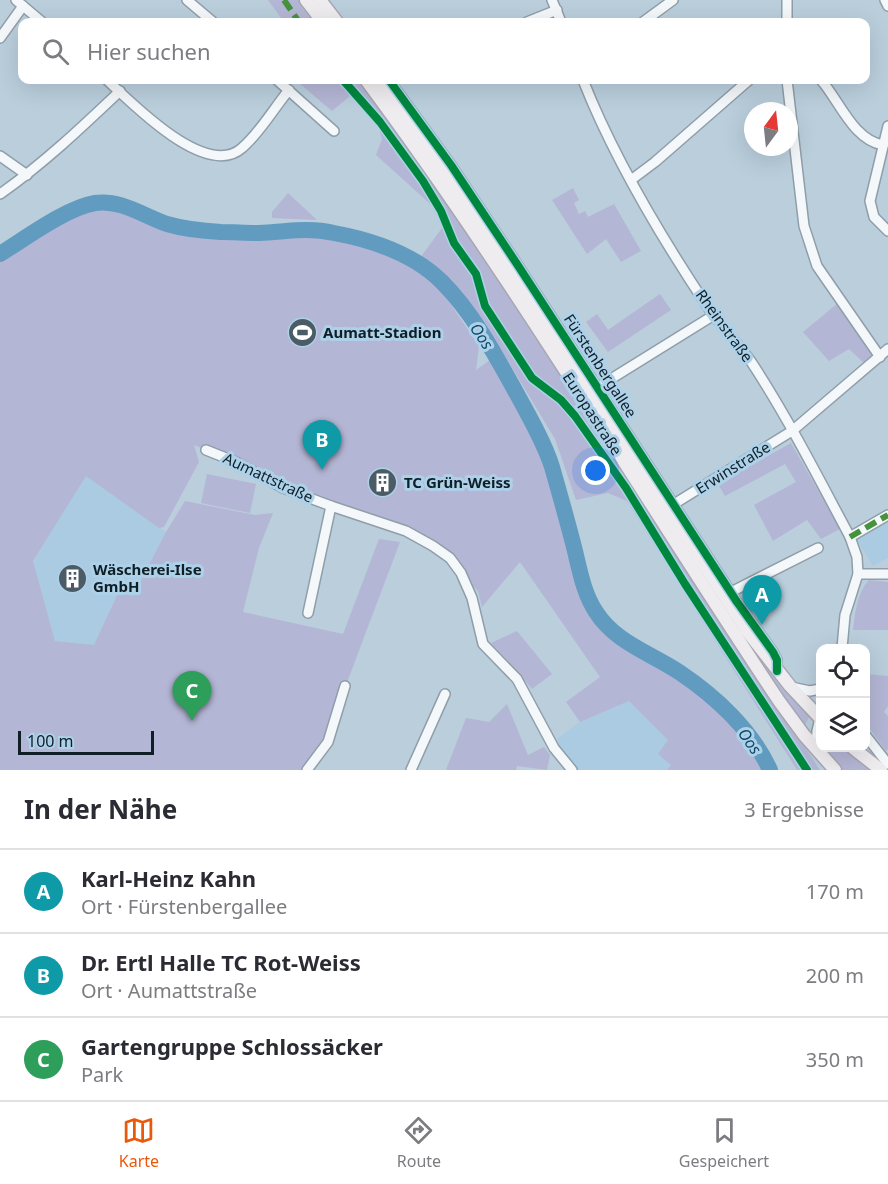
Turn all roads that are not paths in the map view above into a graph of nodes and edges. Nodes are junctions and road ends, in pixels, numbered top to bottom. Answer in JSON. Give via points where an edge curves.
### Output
{"nodes":[{"id":1,"x":187,"y":0,"type":"edge"},
{"id":2,"x":306,"y":0,"type":"edge"},
{"id":3,"x":320,"y":0,"type":"edge"},
{"id":4,"x":552,"y":0,"type":"edge"},
{"id":5,"x":673,"y":0,"type":"edge"},
{"id":6,"x":787,"y":0,"type":"edge"},
{"id":7,"x":885,"y":0,"type":"edge"},
{"id":8,"x":20,"y":3,"type":"edge"},
{"id":9,"x":888,"y":6,"type":"edge"},
{"id":10,"x":556,"y":10,"type":"junction"},
{"id":11,"x":37,"y":18,"type":"edge"},
{"id":12,"x":208,"y":18,"type":"edge"},
{"id":13,"x":320,"y":18,"type":"edge"},
{"id":14,"x":334,"y":18,"type":"edge"},
{"id":15,"x":537,"y":18,"type":"edge"},
{"id":16,"x":559,"y":18,"type":"edge"},
{"id":17,"x":648,"y":18,"type":"edge"},
{"id":18,"x":787,"y":18,"type":"edge"},
{"id":19,"x":0,"y":38,"type":"edge"},
{"id":20,"x":112,"y":84,"type":"edge"},
{"id":21,"x":282,"y":84,"type":"edge"},
{"id":22,"x":369,"y":84,"type":"edge"},
{"id":23,"x":391,"y":84,"type":"edge"},
{"id":24,"x":391,"y":84,"type":"edge"},
{"id":25,"x":585,"y":84,"type":"edge"},
{"id":26,"x":744,"y":84,"type":"edge"},
{"id":27,"x":787,"y":84,"type":"edge"},
{"id":28,"x":824,"y":84,"type":"edge"},
{"id":29,"x":289,"y":90,"type":"junction"},
{"id":30,"x":120,"y":91,"type":"junction"},
{"id":31,"x":888,"y":126,"type":"edge"},
{"id":32,"x":334,"y":131,"type":"dead end"},
{"id":33,"x":883,"y":145,"type":"junction"},
{"id":34,"x":0,"y":156,"type":"edge"},
{"id":35,"x":27,"y":175,"type":"junction"},
{"id":36,"x":631,"y":180,"type":"junction"},
{"id":37,"x":0,"y":194,"type":"edge"},
{"id":38,"x":888,"y":231,"type":"edge"},
{"id":39,"x":714,"y":315,"type":"junction"},
{"id":40,"x":888,"y":349,"type":"edge"},
{"id":41,"x":880,"y":357,"type":"junction"},
{"id":42,"x":598,"y":387,"type":"junction"},
{"id":43,"x":792,"y":431,"type":"junction"},
{"id":44,"x":206,"y":450,"type":"dead end"},
{"id":45,"x":674,"y":504,"type":"junction"},
{"id":46,"x":331,"y":506,"type":"junction"},
{"id":47,"x":888,"y":515,"type":"edge"},
{"id":48,"x":850,"y":537,"type":"junction"},
{"id":49,"x":818,"y":548,"type":"dead end"},
{"id":50,"x":858,"y":574,"type":"junction"},
{"id":51,"x":888,"y":574,"type":"edge"},
{"id":52,"x":731,"y":592,"type":"junction"},
{"id":53,"x":309,"y":613,"type":"dead end"},
{"id":54,"x":842,"y":644,"type":"edge"},
{"id":55,"x":777,"y":671,"type":"junction"},
{"id":56,"x":345,"y":686,"type":"dead end"},
{"id":57,"x":790,"y":686,"type":"junction"},
{"id":58,"x":816,"y":690,"type":"edge"},
{"id":59,"x":445,"y":694,"type":"dead end"},
{"id":60,"x":816,"y":714,"type":"edge"},
{"id":61,"x":870,"y":741,"type":"edge"},
{"id":62,"x":816,"y":750,"type":"edge"},
{"id":63,"x":818,"y":752,"type":"edge"},
{"id":64,"x":859,"y":752,"type":"edge"},
{"id":65,"x":888,"y":764,"type":"edge"},
{"id":66,"x":307,"y":770,"type":"edge"},
{"id":67,"x":411,"y":770,"type":"edge"},
{"id":68,"x":572,"y":770,"type":"edge"},
{"id":69,"x":835,"y":770,"type":"edge"},
{"id":70,"x":881,"y":770,"type":"edge"}],
"edges":[{"from":1,"to":12,"type":"street"},
{"from":2,"to":13,"type":"main road"},
{"from":3,"to":14,"type":"main road"},
{"from":4,"to":10,"type":"street"},
{"from":5,"to":17,"type":"street"},
{"from":6,"to":18,"type":"street"},
{"from":7,"to":9,"type":"street"},
{"from":8,"to":11,"type":"street"},
{"from":8,"to":19,"type":"street"},
{"from":10,"to":15,"type":"street"},
{"from":10,"to":16,"type":"street"},
{"from":20,"to":30,"type":"street"},
{"from":21,"to":29,"type":"street"},
{"from":22,"to":62,"type":"main road","name":"Europastraße","via":[[496,264],[759,672]]},
{"from":23,"to":42,"type":"street","name":"Fürstenbergallee","via":[[452,165]]},
{"from":24,"to":55,"type":"main road","name":"Europastraße","via":[[720,591]]},
{"from":25,"to":36,"type":"street","name":"Rheinstraße"},
{"from":26,"to":36,"type":"street"},
{"from":27,"to":41,"type":"street","via":[[804,226],[817,266]]},
{"from":28,"to":33,"type":"street","via":[[871,143]]},
{"from":29,"to":30,"type":"street","via":[[241,150],[224,157],[190,147]]},
{"from":29,"to":32,"type":"street"},
{"from":30,"to":35,"type":"street"},
{"from":31,"to":33,"type":"street"},
{"from":33,"to":38,"type":"street","via":[[870,201],[874,217]]},
{"from":34,"to":35,"type":"street"},
{"from":35,"to":37,"type":"street"},
{"from":36,"to":39,"type":"street","name":"Rheinstraße"},
{"from":39,"to":42,"type":"street"},
{"from":39,"to":43,"type":"street","name":"Rheinstraße","via":[[750,361]]},
{"from":40,"to":41,"type":"street","name":"Erwinstraße"},
{"from":41,"to":43,"type":"street","name":"Erwinstraße"},
{"from":42,"to":45,"type":"street","name":"Fürstenbergallee"},
{"from":43,"to":45,"type":"street","name":"Erwinstraße"},
{"from":43,"to":48,"type":"street","name":"Rheinstraße"},
{"from":44,"to":46,"type":"street","name":"Aumattstraße","via":[[283,488]]},
{"from":45,"to":52,"type":"street","name":"Fürstenbergallee"},
{"from":46,"to":53,"type":"street","name":"Aumattstraße"},
{"from":46,"to":68,"type":"street","name":"Aumattstraße","via":[[406,531],[450,558],[472,598],[483,644],[517,679],[554,748]]},
{"from":47,"to":48,"type":"street"},
{"from":48,"to":50,"type":"street","name":"Rheinstraße"},
{"from":49,"to":52,"type":"street"},
{"from":50,"to":51,"type":"street"},
{"from":50,"to":54,"type":"street","via":[[845,615]]},
{"from":52,"to":55,"type":"street","name":"Fürstenbergallee","via":[[777,660]]},
{"from":55,"to":57,"type":"main road","name":"Europastraße"},
{"from":56,"to":66,"type":"street","via":[[328,742]]},
{"from":57,"to":58,"type":"street"},
{"from":57,"to":60,"type":"main road","name":"Europastraße"},
{"from":59,"to":67,"type":"street"},
{"from":61,"to":65,"type":"street"},
{"from":63,"to":69,"type":"main road","name":"Europastraße"},
{"from":64,"to":70,"type":"main road"}]}
